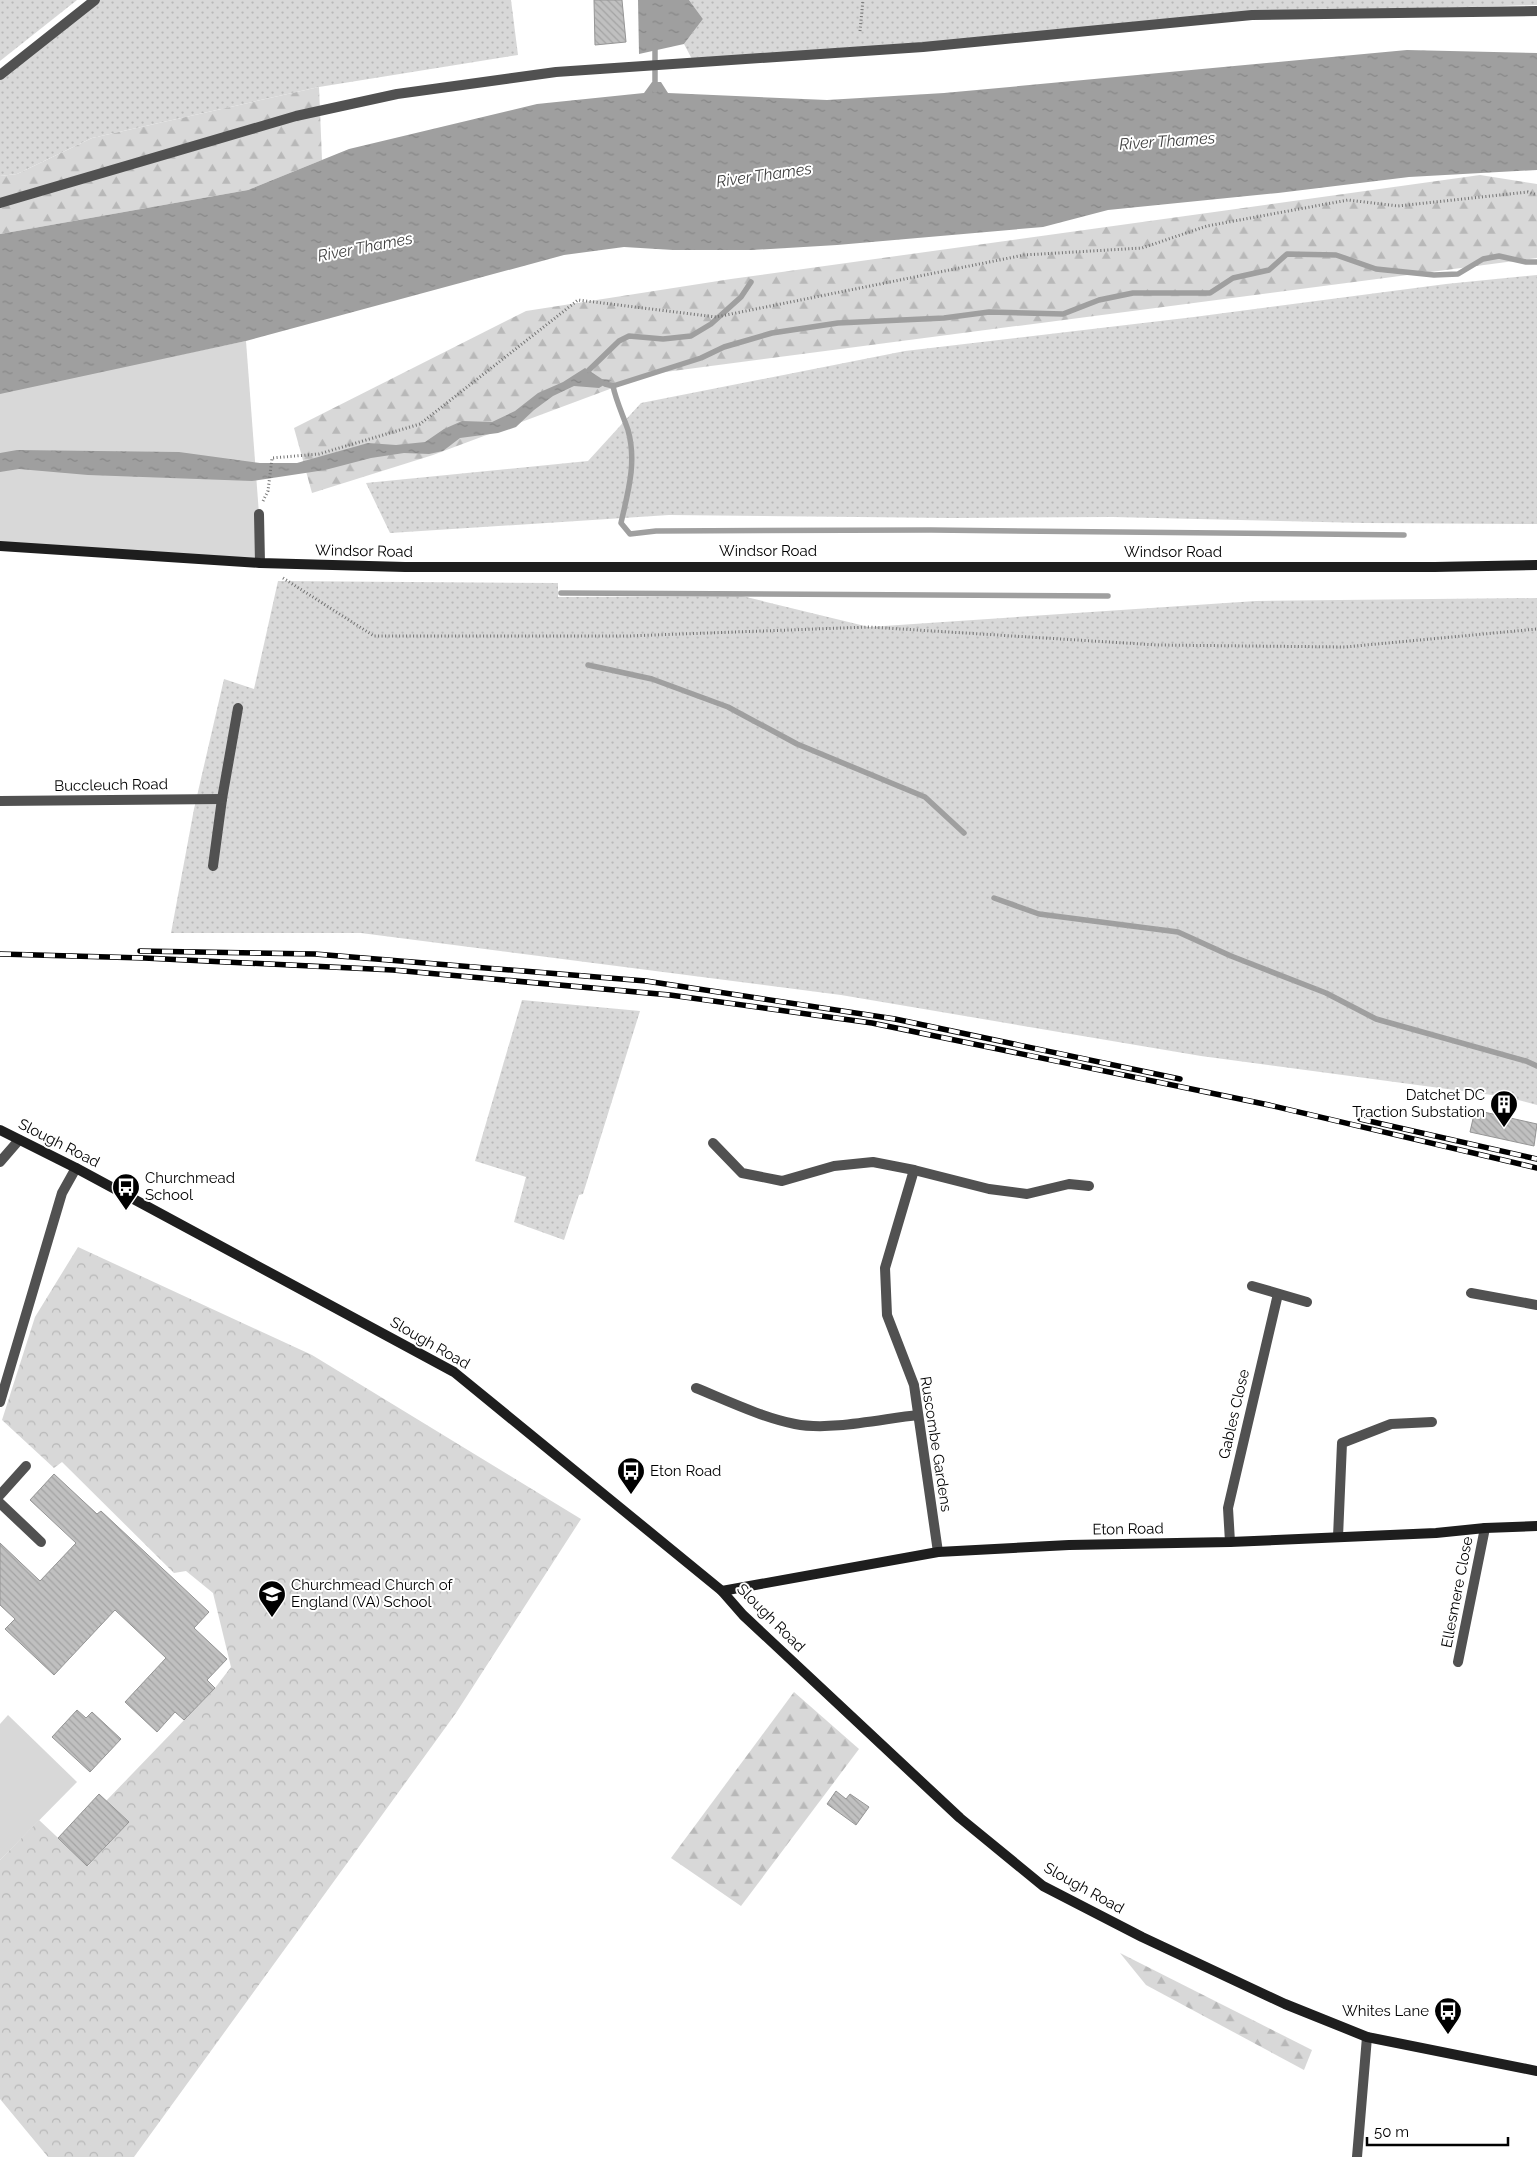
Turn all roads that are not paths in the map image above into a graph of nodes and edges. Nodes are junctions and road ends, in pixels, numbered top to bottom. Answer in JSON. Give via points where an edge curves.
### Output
{"nodes":[{"id":1,"x":95,"y":0,"type":"edge"},
{"id":2,"x":1537,"y":11,"type":"edge"},
{"id":3,"x":0,"y":75,"type":"edge"},
{"id":4,"x":0,"y":203,"type":"edge"},
{"id":5,"x":259,"y":514,"type":"road end"},
{"id":6,"x":0,"y":546,"type":"edge"},
{"id":7,"x":260,"y":564,"type":"junction"},
{"id":8,"x":1537,"y":565,"type":"edge"},
{"id":9,"x":238,"y":708,"type":"dead end"},
{"id":10,"x":222,"y":799,"type":"junction"},
{"id":11,"x":0,"y":801,"type":"edge"},
{"id":12,"x":213,"y":866,"type":"dead end"},
{"id":13,"x":0,"y":1130,"type":"edge"},
{"id":14,"x":19,"y":1140,"type":"junction"},
{"id":15,"x":713,"y":1143,"type":"dead end"},
{"id":16,"x":0,"y":1162,"type":"edge"},
{"id":17,"x":76,"y":1168,"type":"junction"},
{"id":18,"x":914,"y":1170,"type":"junction"},
{"id":19,"x":1089,"y":1186,"type":"dead end"},
{"id":20,"x":1252,"y":1286,"type":"dead end"},
{"id":21,"x":1471,"y":1293,"type":"dead end"},
{"id":22,"x":1278,"y":1294,"type":"junction"},
{"id":23,"x":1307,"y":1302,"type":"dead end"},
{"id":24,"x":1537,"y":1304,"type":"edge"},
{"id":25,"x":696,"y":1388,"type":"dead end"},
{"id":26,"x":0,"y":1402,"type":"edge"},
{"id":27,"x":918,"y":1415,"type":"junction"},
{"id":28,"x":1432,"y":1422,"type":"dead end"},
{"id":29,"x":26,"y":1466,"type":"dead end"},
{"id":30,"x":0,"y":1495,"type":"edge"},
{"id":31,"x":0,"y":1503,"type":"edge"},
{"id":32,"x":1537,"y":1526,"type":"edge"},
{"id":33,"x":1485,"y":1528,"type":"junction"},
{"id":34,"x":1338,"y":1537,"type":"junction"},
{"id":35,"x":41,"y":1542,"type":"dead end"},
{"id":36,"x":1230,"y":1542,"type":"junction"},
{"id":37,"x":938,"y":1552,"type":"junction"},
{"id":38,"x":722,"y":1591,"type":"junction"},
{"id":39,"x":1458,"y":1662,"type":"dead end"},
{"id":40,"x":1367,"y":2037,"type":"junction"},
{"id":41,"x":1537,"y":2071,"type":"edge"},
{"id":42,"x":1357,"y":2157,"type":"edge"}],
"edges":[{"from":1,"to":3,"type":"street"},
{"from":2,"to":4,"type":"street","via":[[1252,15],[923,47],[556,72],[397,94],[296,116]]},
{"from":5,"to":7,"type":"street"},
{"from":6,"to":7,"type":"main road","name":"Windsor Road"},
{"from":7,"to":8,"type":"main road","name":"Windsor Road","via":[[405,567]]},
{"from":9,"to":10,"type":"street"},
{"from":10,"to":11,"type":"street","name":"Buccleuch Road"},
{"from":10,"to":12,"type":"street"},
{"from":13,"to":14,"type":"main road","name":"Slough Road"},
{"from":14,"to":16,"type":"street"},
{"from":14,"to":17,"type":"main road","name":"Slough Road"},
{"from":15,"to":18,"type":"street","via":[[742,1172],[782,1181],[834,1166],[873,1162]]},
{"from":17,"to":26,"type":"street","via":[[62,1193]]},
{"from":17,"to":38,"type":"main road","name":"Slough Road","via":[[454,1372]]},
{"from":18,"to":19,"type":"street","via":[[989,1189],[1027,1194],[1069,1184]]},
{"from":18,"to":27,"type":"street","name":"Ruscombe Gardens","via":[[885,1268],[888,1315],[914,1385]]},
{"from":20,"to":22,"type":"street"},
{"from":21,"to":24,"type":"street"},
{"from":22,"to":23,"type":"street"},
{"from":22,"to":36,"type":"street","name":"Gables Close","via":[[1228,1508]]},
{"from":25,"to":27,"type":"street","via":[[795,1424],[824,1426]]},
{"from":27,"to":37,"type":"street","name":"Ruscombe Gardens"},
{"from":28,"to":34,"type":"street","via":[[1391,1424],[1342,1443]]},
{"from":29,"to":30,"type":"street"},
{"from":31,"to":35,"type":"street"},
{"from":32,"to":33,"type":"main road","name":"Eton Road"},
{"from":33,"to":34,"type":"main road","name":"Eton Road"},
{"from":33,"to":39,"type":"street","name":"Ellesmere Close"},
{"from":34,"to":36,"type":"main road","name":"Eton Road"},
{"from":36,"to":37,"type":"main road","name":"Eton Road","via":[[1069,1545]]},
{"from":37,"to":38,"type":"main road","name":"Eton Road"},
{"from":38,"to":40,"type":"main road","name":"Slough Road","via":[[743,1615],[960,1818],[1043,1886],[1285,2004]]},
{"from":40,"to":41,"type":"main road","name":"Slough Road"},
{"from":40,"to":42,"type":"street"}]}
